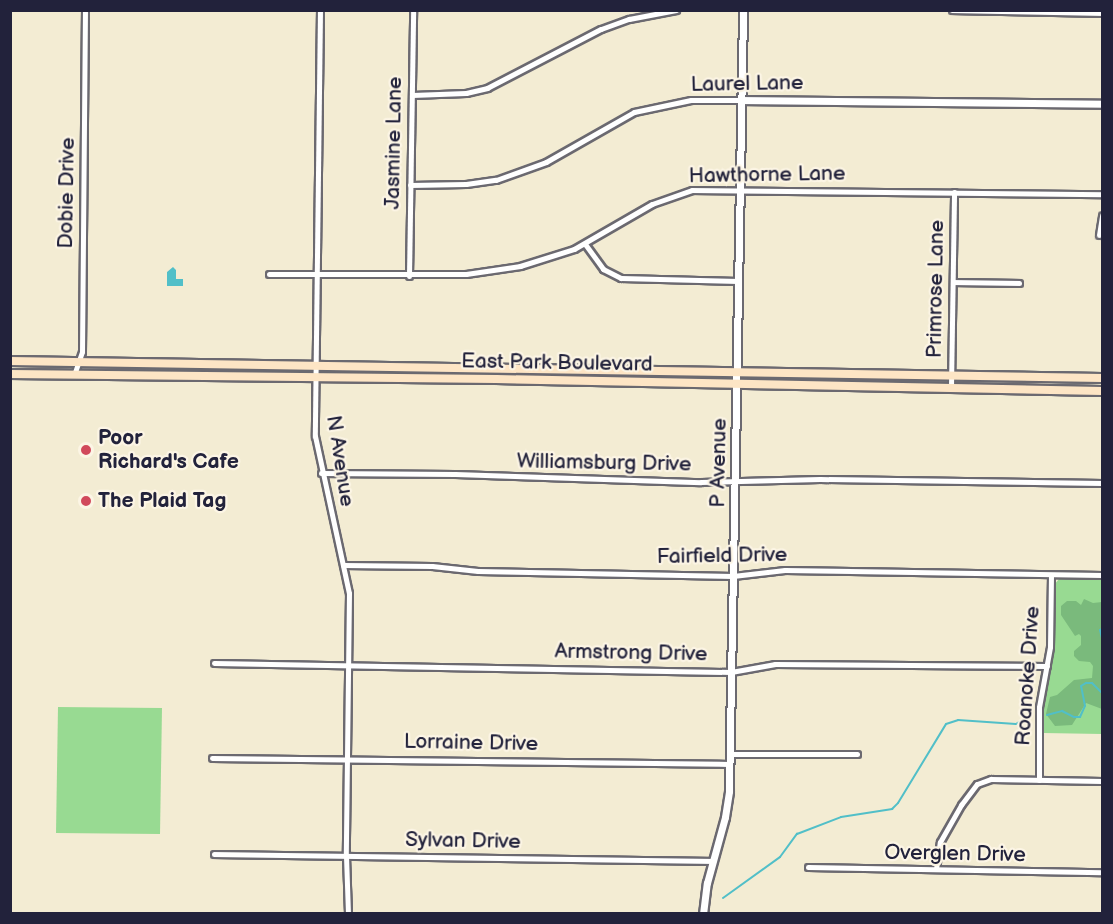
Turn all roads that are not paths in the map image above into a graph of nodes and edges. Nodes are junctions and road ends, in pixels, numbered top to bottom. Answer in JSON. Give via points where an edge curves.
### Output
{"nodes":[{"id":1,"x":85,"y":10,"type":"edge"},
{"id":2,"x":320,"y":10,"type":"edge"},
{"id":3,"x":413,"y":10,"type":"edge"},
{"id":4,"x":676,"y":10,"type":"edge"},
{"id":5,"x":743,"y":10,"type":"edge"},
{"id":6,"x":952,"y":10,"type":"edge"},
{"id":7,"x":1102,"y":13,"type":"edge"},
{"id":8,"x":412,"y":94,"type":"junction"},
{"id":9,"x":741,"y":100,"type":"junction"},
{"id":10,"x":1102,"y":104,"type":"edge"},
{"id":11,"x":410,"y":185,"type":"junction"},
{"id":12,"x":739,"y":190,"type":"junction"},
{"id":13,"x":954,"y":192,"type":"junction"},
{"id":14,"x":1102,"y":194,"type":"edge"},
{"id":15,"x":1102,"y":215,"type":"edge"},
{"id":16,"x":1099,"y":236,"type":"dead end"},
{"id":17,"x":585,"y":244,"type":"junction"},
{"id":18,"x":269,"y":274,"type":"dead end"},
{"id":19,"x":316,"y":274,"type":"junction"},
{"id":20,"x":409,"y":276,"type":"junction"},
{"id":21,"x":738,"y":280,"type":"junction"},
{"id":22,"x":953,"y":282,"type":"junction"},
{"id":23,"x":1019,"y":283,"type":"dead end"},
{"id":24,"x":10,"y":361,"type":"edge"},
{"id":25,"x":79,"y":363,"type":"junction"},
{"id":26,"x":315,"y":366,"type":"junction"},
{"id":27,"x":738,"y":373,"type":"junction"},
{"id":28,"x":10,"y":374,"type":"edge"},
{"id":29,"x":74,"y":375,"type":"junction"},
{"id":30,"x":951,"y":376,"type":"junction"},
{"id":31,"x":314,"y":377,"type":"junction"},
{"id":32,"x":1098,"y":378,"type":"edge"},
{"id":33,"x":737,"y":384,"type":"junction"},
{"id":34,"x":951,"y":387,"type":"junction"},
{"id":35,"x":1098,"y":391,"type":"edge"},
{"id":36,"x":321,"y":473,"type":"junction"},
{"id":37,"x":735,"y":481,"type":"junction"},
{"id":38,"x":1102,"y":483,"type":"edge"},
{"id":39,"x":343,"y":564,"type":"junction"},
{"id":40,"x":1051,"y":574,"type":"junction"},
{"id":41,"x":1102,"y":575,"type":"edge"},
{"id":42,"x":733,"y":576,"type":"junction"},
{"id":43,"x":214,"y":663,"type":"dead end"},
{"id":44,"x":349,"y":664,"type":"junction"},
{"id":45,"x":1047,"y":666,"type":"junction"},
{"id":46,"x":731,"y":672,"type":"junction"},
{"id":47,"x":729,"y":754,"type":"junction"},
{"id":48,"x":857,"y":754,"type":"dead end"},
{"id":49,"x":212,"y":758,"type":"dead end"},
{"id":50,"x":347,"y":758,"type":"junction"},
{"id":51,"x":729,"y":764,"type":"junction"},
{"id":52,"x":1039,"y":780,"type":"junction"},
{"id":53,"x":1102,"y":781,"type":"edge"},
{"id":54,"x":214,"y":854,"type":"dead end"},
{"id":55,"x":346,"y":856,"type":"junction"},
{"id":56,"x":713,"y":861,"type":"junction"},
{"id":57,"x":808,"y":867,"type":"dead end"},
{"id":58,"x":936,"y":869,"type":"junction"},
{"id":59,"x":1102,"y":872,"type":"edge"},
{"id":60,"x":348,"y":914,"type":"edge"},
{"id":61,"x":703,"y":914,"type":"edge"}],
"edges":[{"from":1,"to":25,"type":"street","name":"Dobie Drive"},
{"from":2,"to":19,"type":"street","name":"N Avenue"},
{"from":3,"to":8,"type":"street","name":"Jasmine Lane"},
{"from":4,"to":8,"type":"street","via":[[601,28],[487,88],[466,93]]},
{"from":5,"to":9,"type":"street","name":"P Avenue"},
{"from":6,"to":7,"type":"street"},
{"from":8,"to":11,"type":"street","name":"Jasmine Lane"},
{"from":9,"to":10,"type":"street","name":"Laurel Lane"},
{"from":9,"to":11,"type":"street","name":"Laurel Lane","via":[[691,100],[634,112],[546,162],[496,180]]},
{"from":9,"to":12,"type":"street","name":"P Avenue"},
{"from":11,"to":20,"type":"street","name":"Jasmine Lane"},
{"from":12,"to":13,"type":"street","name":"Hawthorne Lane"},
{"from":12,"to":17,"type":"street","name":"Hawthorne Lane","via":[[676,194]]},
{"from":12,"to":21,"type":"street","name":"P Avenue"},
{"from":13,"to":14,"type":"street","name":"Hawthorne Lane"},
{"from":13,"to":22,"type":"street","name":"Primrose Lane"},
{"from":15,"to":16,"type":"street"},
{"from":17,"to":20,"type":"street","name":"Hawthorne Lane","via":[[511,268]]},
{"from":17,"to":21,"type":"street","via":[[603,269],[621,278]]},
{"from":18,"to":19,"type":"street","name":"Hawthorne Lane"},
{"from":19,"to":20,"type":"street","name":"Hawthorne Lane"},
{"from":19,"to":26,"type":"street","name":"N Avenue"},
{"from":21,"to":27,"type":"street","name":"P Avenue"},
{"from":22,"to":23,"type":"street"},
{"from":22,"to":30,"type":"street","name":"Primrose Lane"},
{"from":24,"to":25,"type":"main road","name":"East Park Boulevard"},
{"from":25,"to":26,"type":"main road","name":"East Park Boulevard"},
{"from":25,"to":29,"type":"street","name":"Dobie Drive"},
{"from":26,"to":27,"type":"main road","name":"East Park Boulevard"},
{"from":26,"to":31,"type":"street","name":"N Avenue"},
{"from":27,"to":30,"type":"main road","name":"East Park Boulevard"},
{"from":27,"to":33,"type":"street","name":"P Avenue"},
{"from":28,"to":29,"type":"main road","name":"East Park Boulevard"},
{"from":29,"to":31,"type":"main road","name":"East Park Boulevard"},
{"from":30,"to":32,"type":"main road","name":"East Park Boulevard"},
{"from":30,"to":34,"type":"street","name":"Primrose Lane"},
{"from":31,"to":33,"type":"main road","name":"East Park Boulevard"},
{"from":31,"to":36,"type":"street","name":"N Avenue","via":[[315,436]]},
{"from":32,"to":35,"type":"main road"},
{"from":33,"to":34,"type":"main road","name":"East Park Boulevard"},
{"from":33,"to":37,"type":"street","name":"P Avenue"},
{"from":34,"to":35,"type":"main road","name":"East Park Boulevard"},
{"from":36,"to":37,"type":"street","name":"Williamsburg Drive"},
{"from":36,"to":39,"type":"street","name":"N Avenue"},
{"from":37,"to":38,"type":"street","name":"Williamsburg Drive"},
{"from":37,"to":42,"type":"street","name":"P Avenue"},
{"from":39,"to":42,"type":"street","name":"Fairfield Drive"},
{"from":39,"to":44,"type":"street","name":"N Avenue","via":[[349,593]]},
{"from":40,"to":41,"type":"street","name":"Fairfield Drive"},
{"from":40,"to":42,"type":"street","name":"Fairfield Drive","via":[[785,570]]},
{"from":40,"to":45,"type":"street","name":"Roanoke Drive"},
{"from":42,"to":46,"type":"street","name":"P Avenue"},
{"from":43,"to":44,"type":"street","name":"Armstrong Drive"},
{"from":44,"to":46,"type":"street","name":"Armstrong Drive"},
{"from":44,"to":50,"type":"street","name":"N Avenue"},
{"from":45,"to":46,"type":"street","name":"Armstrong Drive","via":[[775,664]]},
{"from":45,"to":52,"type":"street","name":"Roanoke Drive","via":[[1039,707]]},
{"from":46,"to":47,"type":"street","name":"P Avenue"},
{"from":47,"to":48,"type":"street"},
{"from":47,"to":51,"type":"street","name":"P Avenue"},
{"from":49,"to":50,"type":"street","name":"Lorraine Drive"},
{"from":50,"to":51,"type":"street","name":"Lorraine Drive"},
{"from":50,"to":55,"type":"street","name":"N Avenue"},
{"from":51,"to":56,"type":"street","name":"P Avenue","via":[[728,803]]},
{"from":52,"to":53,"type":"street"},
{"from":52,"to":58,"type":"street","via":[[991,779],[977,784],[940,842]]},
{"from":54,"to":55,"type":"street","name":"Sylvan Drive"},
{"from":55,"to":56,"type":"street","name":"Sylvan Drive"},
{"from":55,"to":60,"type":"street","name":"N Avenue"},
{"from":56,"to":61,"type":"street","name":"P Avenue"},
{"from":57,"to":58,"type":"street","name":"Overglen Drive"},
{"from":58,"to":59,"type":"street","name":"Overglen Drive"}]}
